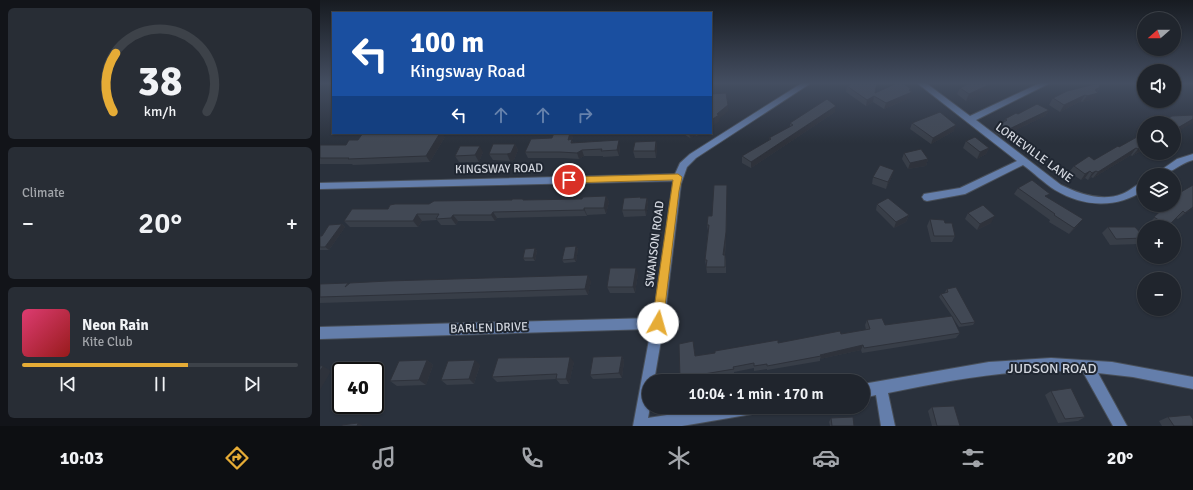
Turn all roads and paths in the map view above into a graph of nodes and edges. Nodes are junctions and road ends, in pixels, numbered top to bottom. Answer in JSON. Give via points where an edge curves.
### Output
{"nodes":[{"id":1,"x":776,"y":103,"type":"edge"},
{"id":2,"x":947,"y":103,"type":"edge"},
{"id":3,"x":1005,"y":103,"type":"edge"},
{"id":4,"x":969,"y":120,"type":"junction"},
{"id":5,"x":1193,"y":157,"type":"edge"},
{"id":6,"x":1024,"y":161,"type":"junction"},
{"id":7,"x":1170,"y":168,"type":"edge"},
{"id":8,"x":678,"y":177,"type":"junction"},
{"id":9,"x":320,"y":186,"type":"edge"},
{"id":10,"x":1137,"y":189,"type":"edge"},
{"id":11,"x":927,"y":197,"type":"dead end"},
{"id":12,"x":658,"y":323,"type":"junction"},
{"id":13,"x":320,"y":333,"type":"edge"},
{"id":14,"x":1087,"y":366,"type":"junction"},
{"id":15,"x":1193,"y":383,"type":"edge"},
{"id":16,"x":881,"y":388,"type":"junction"},
{"id":17,"x":870,"y":389,"type":"edge"},
{"id":18,"x":715,"y":414,"type":"edge"},
{"id":19,"x":640,"y":426,"type":"edge"},
{"id":20,"x":888,"y":426,"type":"edge"},
{"id":21,"x":1120,"y":426,"type":"edge"}],
"edges":[{"from":1,"to":8,"type":"street","name":"SWANSON ROAD","via":[[693,156],[683,165]]},
{"from":2,"to":4,"type":"street","name":"LORIEVILLE LANE"},
{"from":3,"to":4,"type":"street"},
{"from":4,"to":6,"type":"street","name":"LORIEVILLE LANE"},
{"from":5,"to":7,"type":"street"},
{"from":6,"to":10,"type":"street","name":"LORIEVILLE LANE","via":[[1058,187],[1093,200],[1116,200]]},
{"from":6,"to":11,"type":"street","via":[[962,191]]},
{"from":8,"to":9,"type":"street","name":"KINGSWAY ROAD"},
{"from":8,"to":12,"type":"street","name":"SWANSON ROAD"},
{"from":12,"to":13,"type":"street","name":"BARLEN DRIVE"},
{"from":12,"to":19,"type":"street","name":"SWANSON ROAD"},
{"from":14,"to":15,"type":"street","name":"JUDSON ROAD"},
{"from":14,"to":16,"type":"street","name":"JUDSON ROAD","via":[[1002,367]]},
{"from":14,"to":21,"type":"street"},
{"from":16,"to":17,"type":"street","name":"JUDSON ROAD"},
{"from":16,"to":20,"type":"street"},
{"from":18,"to":19,"type":"street"}]}
